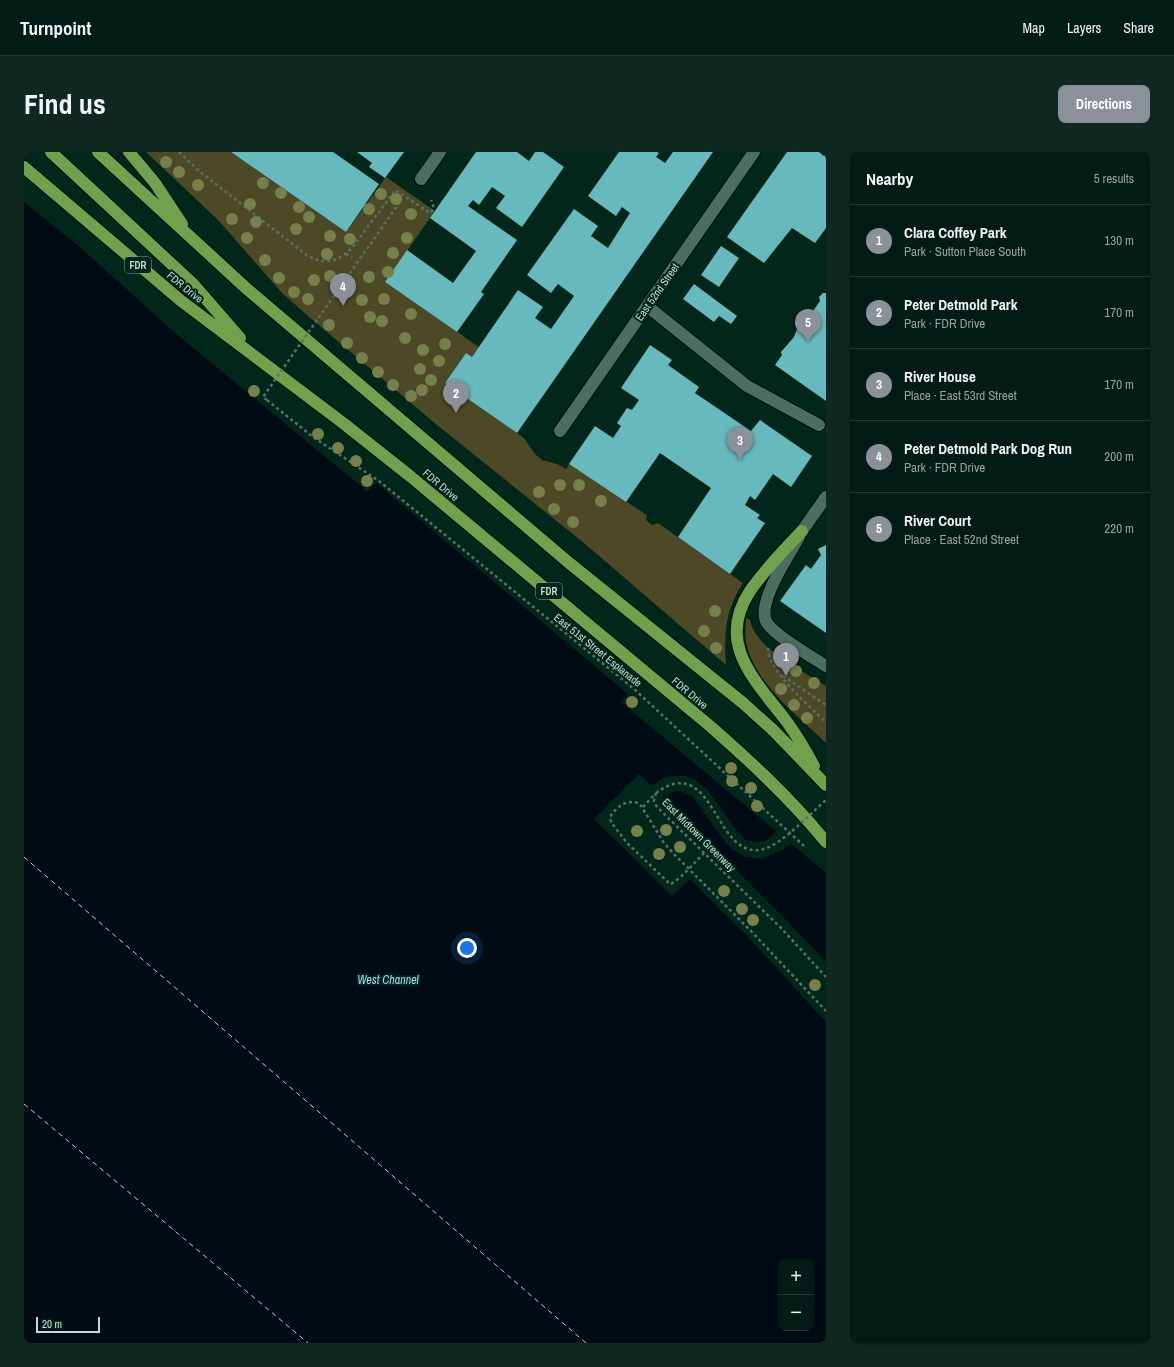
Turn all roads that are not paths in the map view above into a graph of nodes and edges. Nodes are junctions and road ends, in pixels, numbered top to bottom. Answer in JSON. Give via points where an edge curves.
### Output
{"nodes":[{"id":1,"x":52,"y":152,"type":"edge"},
{"id":2,"x":98,"y":152,"type":"edge"},
{"id":3,"x":129,"y":152,"type":"edge"},
{"id":4,"x":440,"y":152,"type":"edge"},
{"id":5,"x":754,"y":152,"type":"edge"},
{"id":6,"x":24,"y":167,"type":"edge"},
{"id":7,"x":422,"y":179,"type":"dead end"},
{"id":8,"x":194,"y":241,"type":"junction"},
{"id":9,"x":647,"y":306,"type":"junction"},
{"id":10,"x":257,"y":357,"type":"junction"},
{"id":11,"x":819,"y":425,"type":"dead end"},
{"id":12,"x":560,"y":432,"type":"dead end"},
{"id":13,"x":826,"y":497,"type":"edge"},
{"id":14,"x":802,"y":531,"type":"junction"},
{"id":15,"x":826,"y":666,"type":"edge"},
{"id":16,"x":823,"y":782,"type":"edge"},
{"id":17,"x":826,"y":842,"type":"edge"}],
"edges":[{"from":1,"to":10,"type":"highway","via":[[193,284]]},
{"from":2,"to":8,"type":"highway"},
{"from":3,"to":8,"type":"highway","via":[[155,183]]},
{"from":4,"to":7,"type":"street"},
{"from":5,"to":9,"type":"street","name":"East 52nd Street"},
{"from":6,"to":10,"type":"highway","name":"FDR Drive","number":"FDR","via":[[180,300]]},
{"from":8,"to":16,"type":"highway","via":[[568,562],[744,703]]},
{"from":9,"to":11,"type":"street","via":[[747,386]]},
{"from":9,"to":12,"type":"street","name":"East 52nd Street"},
{"from":10,"to":17,"type":"highway","name":"FDR Drive","number":"FDR","via":[[410,476],[710,726],[790,801]]},
{"from":13,"to":14,"type":"street"},
{"from":14,"to":15,"type":"street","via":[[774,584],[765,606],[764,617],[773,630]]},
{"from":14,"to":16,"type":"highway","via":[[762,574],[750,591],[739,613],[736,633],[748,670],[788,723]]}]}
